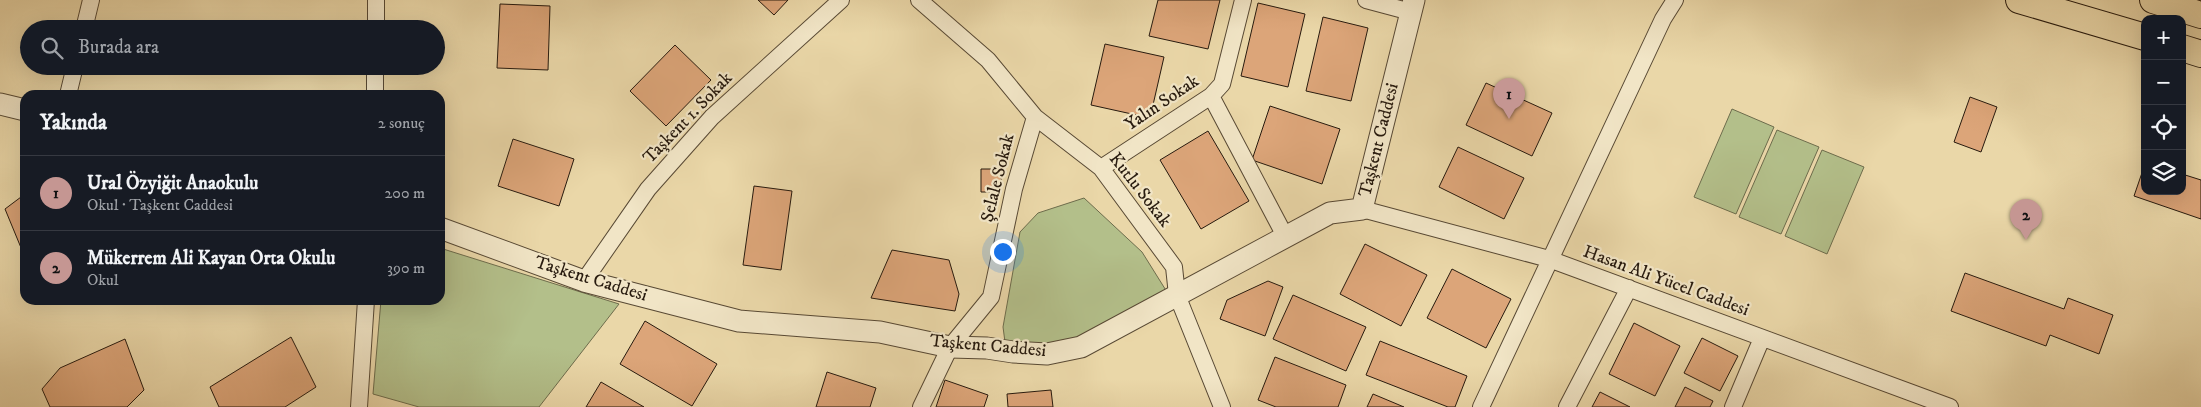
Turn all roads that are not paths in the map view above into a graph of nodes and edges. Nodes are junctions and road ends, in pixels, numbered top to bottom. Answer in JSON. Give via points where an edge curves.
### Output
{"nodes":[{"id":1,"x":91,"y":0,"type":"edge"},
{"id":2,"x":376,"y":0,"type":"edge"},
{"id":3,"x":841,"y":0,"type":"edge"},
{"id":4,"x":919,"y":0,"type":"edge"},
{"id":5,"x":1243,"y":0,"type":"edge"},
{"id":6,"x":1366,"y":0,"type":"edge"},
{"id":7,"x":1675,"y":0,"type":"edge"},
{"id":8,"x":2019,"y":0,"type":"edge"},
{"id":9,"x":2153,"y":0,"type":"edge"},
{"id":10,"x":1412,"y":6,"type":"edge"},
{"id":11,"x":2201,"y":15,"type":"edge"},
{"id":12,"x":86,"y":20,"type":"edge"},
{"id":13,"x":376,"y":20,"type":"edge"},
{"id":14,"x":2141,"y":36,"type":"edge"},
{"id":15,"x":2186,"y":49,"type":"edge"},
{"id":16,"x":2201,"y":54,"type":"edge"},
{"id":17,"x":73,"y":75,"type":"edge"},
{"id":18,"x":375,"y":75,"type":"edge"},
{"id":19,"x":69,"y":90,"type":"edge"},
{"id":20,"x":375,"y":90,"type":"edge"},
{"id":21,"x":1211,"y":96,"type":"junction"},
{"id":22,"x":0,"y":104,"type":"edge"},
{"id":23,"x":20,"y":109,"type":"edge"},
{"id":24,"x":1035,"y":117,"type":"junction"},
{"id":25,"x":1101,"y":168,"type":"junction"},
{"id":26,"x":1362,"y":209,"type":"junction"},
{"id":27,"x":445,"y":230,"type":"edge"},
{"id":28,"x":1284,"y":236,"type":"junction"},
{"id":29,"x":1549,"y":259,"type":"junction"},
{"id":30,"x":584,"y":281,"type":"junction"},
{"id":31,"x":1628,"y":288,"type":"junction"},
{"id":32,"x":1177,"y":295,"type":"junction"},
{"id":33,"x":366,"y":305,"type":"edge"},
{"id":34,"x":1762,"y":338,"type":"junction"},
{"id":35,"x":950,"y":347,"type":"junction"},
{"id":36,"x":359,"y":407,"type":"edge"},
{"id":37,"x":921,"y":407,"type":"edge"},
{"id":38,"x":1222,"y":407,"type":"edge"},
{"id":39,"x":1482,"y":407,"type":"edge"},
{"id":40,"x":1567,"y":407,"type":"edge"},
{"id":41,"x":1734,"y":407,"type":"edge"},
{"id":42,"x":1950,"y":407,"type":"edge"}],
"edges":[{"from":1,"to":12,"type":"street"},
{"from":2,"to":13,"type":"street"},
{"from":3,"to":30,"type":"street","name":"Taşkent 1. Sokak","via":[[712,117],[648,189]]},
{"from":4,"to":24,"type":"street","name":"Kutlu Sokak","via":[[988,60]]},
{"from":5,"to":21,"type":"street","name":"Yalın Sokak","via":[[1222,84]]},
{"from":6,"to":10,"type":"street"},
{"from":7,"to":29,"type":"street"},
{"from":8,"to":14,"type":"main road"},
{"from":9,"to":11,"type":"main road"},
{"from":10,"to":26,"type":"street","name":"Taşkent Caddesi"},
{"from":15,"to":16,"type":"main road"},
{"from":17,"to":19,"type":"street"},
{"from":18,"to":20,"type":"street"},
{"from":21,"to":25,"type":"street","name":"Yalın Sokak"},
{"from":21,"to":28,"type":"street"},
{"from":22,"to":23,"type":"street"},
{"from":24,"to":25,"type":"street","name":"Kutlu Sokak"},
{"from":24,"to":35,"type":"street","name":"Şelale Sokak","via":[[1014,190],[991,297]]},
{"from":25,"to":32,"type":"street","name":"Kutlu Sokak","via":[[1174,267]]},
{"from":26,"to":28,"type":"street","name":"Taşkent Caddesi","via":[[1330,213]]},
{"from":26,"to":29,"type":"street","name":"Hasan Ali Yücel Caddesi"},
{"from":27,"to":30,"type":"street","name":"Taşkent Caddesi"},
{"from":28,"to":32,"type":"street","name":"Taşkent Caddesi"},
{"from":29,"to":31,"type":"street","name":"Hasan Ali Yücel Caddesi"},
{"from":29,"to":39,"type":"street"},
{"from":30,"to":35,"type":"street","name":"Taşkent Caddesi","via":[[739,321],[880,332]]},
{"from":31,"to":34,"type":"street","name":"Hasan Ali Yücel Caddesi"},
{"from":31,"to":40,"type":"street"},
{"from":32,"to":35,"type":"street","name":"Taşkent Caddesi","via":[[1081,347],[1047,354]]},
{"from":32,"to":38,"type":"street","name":"Kutlu Sokak"},
{"from":33,"to":36,"type":"street"},
{"from":34,"to":41,"type":"street"},
{"from":34,"to":42,"type":"street","name":"Hasan Ali Yücel Caddesi"},
{"from":35,"to":37,"type":"street","name":"Şelale Sokak"}]}
